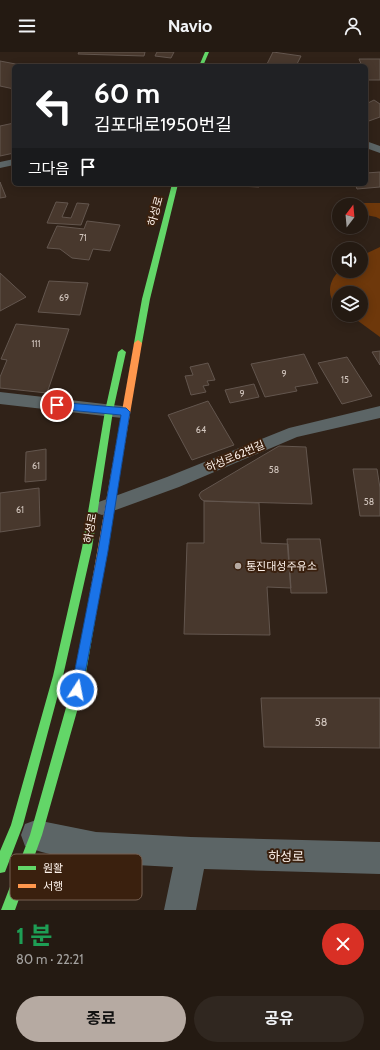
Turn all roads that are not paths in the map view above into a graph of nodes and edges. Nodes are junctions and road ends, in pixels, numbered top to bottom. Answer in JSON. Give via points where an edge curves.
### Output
{"nodes":[{"id":1,"x":207,"y":52,"type":"edge"},
{"id":2,"x":217,"y":52,"type":"edge"},
{"id":3,"x":213,"y":62,"type":"dead end"},
{"id":4,"x":202,"y":64,"type":"edge"},
{"id":5,"x":368,"y":145,"type":"edge"},
{"id":6,"x":380,"y":150,"type":"edge"},
{"id":7,"x":12,"y":162,"type":"edge"},
{"id":8,"x":0,"y":165,"type":"edge"},
{"id":9,"x":175,"y":186,"type":"edge"},
{"id":10,"x":124,"y":342,"type":"dead end"},
{"id":11,"x":0,"y":398,"type":"edge"},
{"id":12,"x":110,"y":411,"type":"junction"},
{"id":13,"x":126,"y":412,"type":"junction"},
{"id":14,"x":380,"y":412,"type":"edge"},
{"id":15,"x":110,"y":506,"type":"junction"},
{"id":16,"x":93,"y":511,"type":"junction"},
{"id":17,"x":18,"y":826,"type":"edge"},
{"id":18,"x":15,"y":854,"type":"edge"},
{"id":19,"x":191,"y":854,"type":"junction"},
{"id":20,"x":380,"y":858,"type":"edge"},
{"id":21,"x":0,"y":867,"type":"edge"},
{"id":22,"x":10,"y":893,"type":"edge"},
{"id":23,"x":8,"y":910,"type":"edge"},
{"id":24,"x":180,"y":910,"type":"edge"}],
"edges":[{"from":1,"to":4,"type":"street"},
{"from":2,"to":3,"type":"street"},
{"from":5,"to":6,"type":"lane"},
{"from":7,"to":8,"type":"lane"},
{"from":9,"to":13,"type":"street","name":"하성로","via":[[146,299]]},
{"from":10,"to":12,"type":"street","name":"하성로"},
{"from":11,"to":12,"type":"lane"},
{"from":12,"to":13,"type":"lane"},
{"from":12,"to":16,"type":"street","name":"하성로"},
{"from":13,"to":15,"type":"street","name":"하성로"},
{"from":14,"to":15,"type":"lane","name":"하성로62번길","via":[[294,432]]},
{"from":15,"to":16,"type":"lane","name":"하성로62번길"},
{"from":15,"to":17,"type":"street","name":"하성로","via":[[77,690]]},
{"from":16,"to":17,"type":"street","name":"하성로","via":[[58,676]]},
{"from":17,"to":18,"type":"street","name":"하성로"},
{"from":17,"to":19,"type":"street","name":"하성로","via":[[96,847]]},
{"from":17,"to":21,"type":"street","name":"하성로"},
{"from":19,"to":20,"type":"street","name":"하성로"},
{"from":19,"to":24,"type":"street"},
{"from":22,"to":23,"type":"street","name":"하성로"}]}
